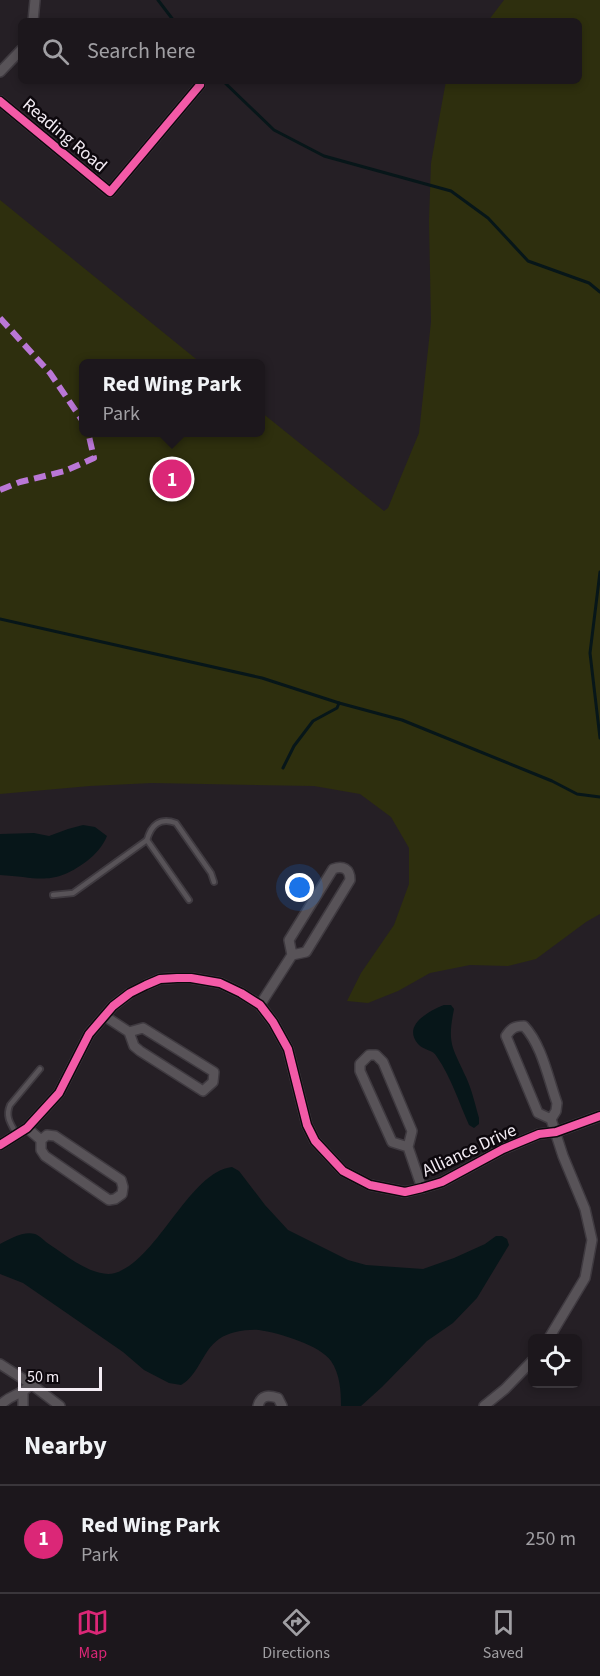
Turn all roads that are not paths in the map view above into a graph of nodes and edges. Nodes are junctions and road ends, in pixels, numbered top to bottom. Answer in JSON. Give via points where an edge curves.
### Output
{"nodes":[{"id":1,"x":34,"y":0,"type":"edge"},
{"id":2,"x":33,"y":18,"type":"edge"},
{"id":3,"x":18,"y":53,"type":"edge"},
{"id":4,"x":0,"y":72,"type":"edge"},
{"id":5,"x":200,"y":85,"type":"dead end"},
{"id":6,"x":0,"y":101,"type":"edge"},
{"id":7,"x":147,"y":840,"type":"junction"},
{"id":8,"x":214,"y":882,"type":"dead end"},
{"id":9,"x":53,"y":895,"type":"dead end"},
{"id":10,"x":189,"y":900,"type":"dead end"},
{"id":11,"x":292,"y":955,"type":"junction"},
{"id":12,"x":260,"y":1005,"type":"junction"},
{"id":13,"x":106,"y":1017,"type":"junction"},
{"id":14,"x":129,"y":1032,"type":"junction"},
{"id":15,"x":40,"y":1069,"type":"dead end"},
{"id":16,"x":600,"y":1116,"type":"edge"},
{"id":17,"x":551,"y":1119,"type":"junction"},
{"id":18,"x":27,"y":1128,"type":"junction"},
{"id":19,"x":556,"y":1132,"type":"junction"},
{"id":20,"x":17,"y":1135,"type":"junction"},
{"id":21,"x":41,"y":1140,"type":"junction"},
{"id":22,"x":0,"y":1145,"type":"edge"},
{"id":23,"x":408,"y":1147,"type":"junction"},
{"id":24,"x":422,"y":1188,"type":"junction"},
{"id":25,"x":551,"y":1334,"type":"edge"},
{"id":26,"x":0,"y":1364,"type":"edge"},
{"id":27,"x":528,"y":1365,"type":"edge"},
{"id":28,"x":31,"y":1384,"type":"junction"},
{"id":29,"x":23,"y":1393,"type":"junction"},
{"id":30,"x":0,"y":1406,"type":"edge"},
{"id":31,"x":23,"y":1406,"type":"edge"},
{"id":32,"x":60,"y":1406,"type":"edge"},
{"id":33,"x":258,"y":1406,"type":"edge"},
{"id":34,"x":282,"y":1406,"type":"edge"},
{"id":35,"x":484,"y":1406,"type":"edge"}],
"edges":[{"from":1,"to":2,"type":"street"},
{"from":3,"to":4,"type":"street"},
{"from":5,"to":6,"type":"street","name":"Reading Road","via":[[110,192]]},
{"from":7,"to":8,"type":"lane","via":[[155,824],[163,820],[176,823]]},
{"from":7,"to":9,"type":"lane","via":[[73,894]]},
{"from":7,"to":10,"type":"lane"},
{"from":11,"to":11,"type":"street","via":[[306,952],[350,880],[345,868],[333,869],[289,940]]},
{"from":11,"to":12,"type":"street"},
{"from":12,"to":13,"type":"street","name":"Alliance Drive","via":[[220,983],[177,978],[160,980],[130,993]]},
{"from":12,"to":24,"type":"street","name":"Alliance Drive","via":[[288,1049],[307,1125],[330,1158],[343,1171],[370,1185],[405,1192]]},
{"from":13,"to":14,"type":"street"},
{"from":13,"to":18,"type":"street","name":"Alliance Drive","via":[[89,1034],[59,1093]]},
{"from":14,"to":14,"type":"street","via":[[140,1051],[203,1091],[213,1082],[214,1072],[144,1028]]},
{"from":15,"to":20,"type":"lane","via":[[7,1112]]},
{"from":16,"to":19,"type":"street","name":"Alliance Drive"},
{"from":17,"to":17,"type":"street","via":[[557,1102],[536,1046],[524,1026],[516,1026],[506,1036],[538,1113]]},
{"from":17,"to":19,"type":"street"},
{"from":18,"to":20,"type":"street","name":"Alliance Drive"},
{"from":18,"to":21,"type":"street"},
{"from":19,"to":24,"type":"street","name":"Alliance Drive","via":[[512,1145],[442,1182]]},
{"from":19,"to":25,"type":"street","via":[[585,1209],[592,1240],[585,1278]]},
{"from":20,"to":22,"type":"street","name":"Alliance Drive"},
{"from":21,"to":21,"type":"street","via":[[45,1156],[109,1200],[122,1194],[121,1180],[55,1136],[47,1135]]},
{"from":23,"to":23,"type":"street","via":[[412,1131],[383,1062],[369,1055],[360,1064],[360,1071],[392,1142]]},
{"from":23,"to":24,"type":"street"},
{"from":26,"to":28,"type":"street"},
{"from":27,"to":35,"type":"street"},
{"from":28,"to":29,"type":"street"},
{"from":28,"to":32,"type":"street"},
{"from":29,"to":30,"type":"street","via":[[8,1398]]},
{"from":29,"to":31,"type":"street"},
{"from":33,"to":34,"type":"street","via":[[269,1395],[278,1398]]}]}
